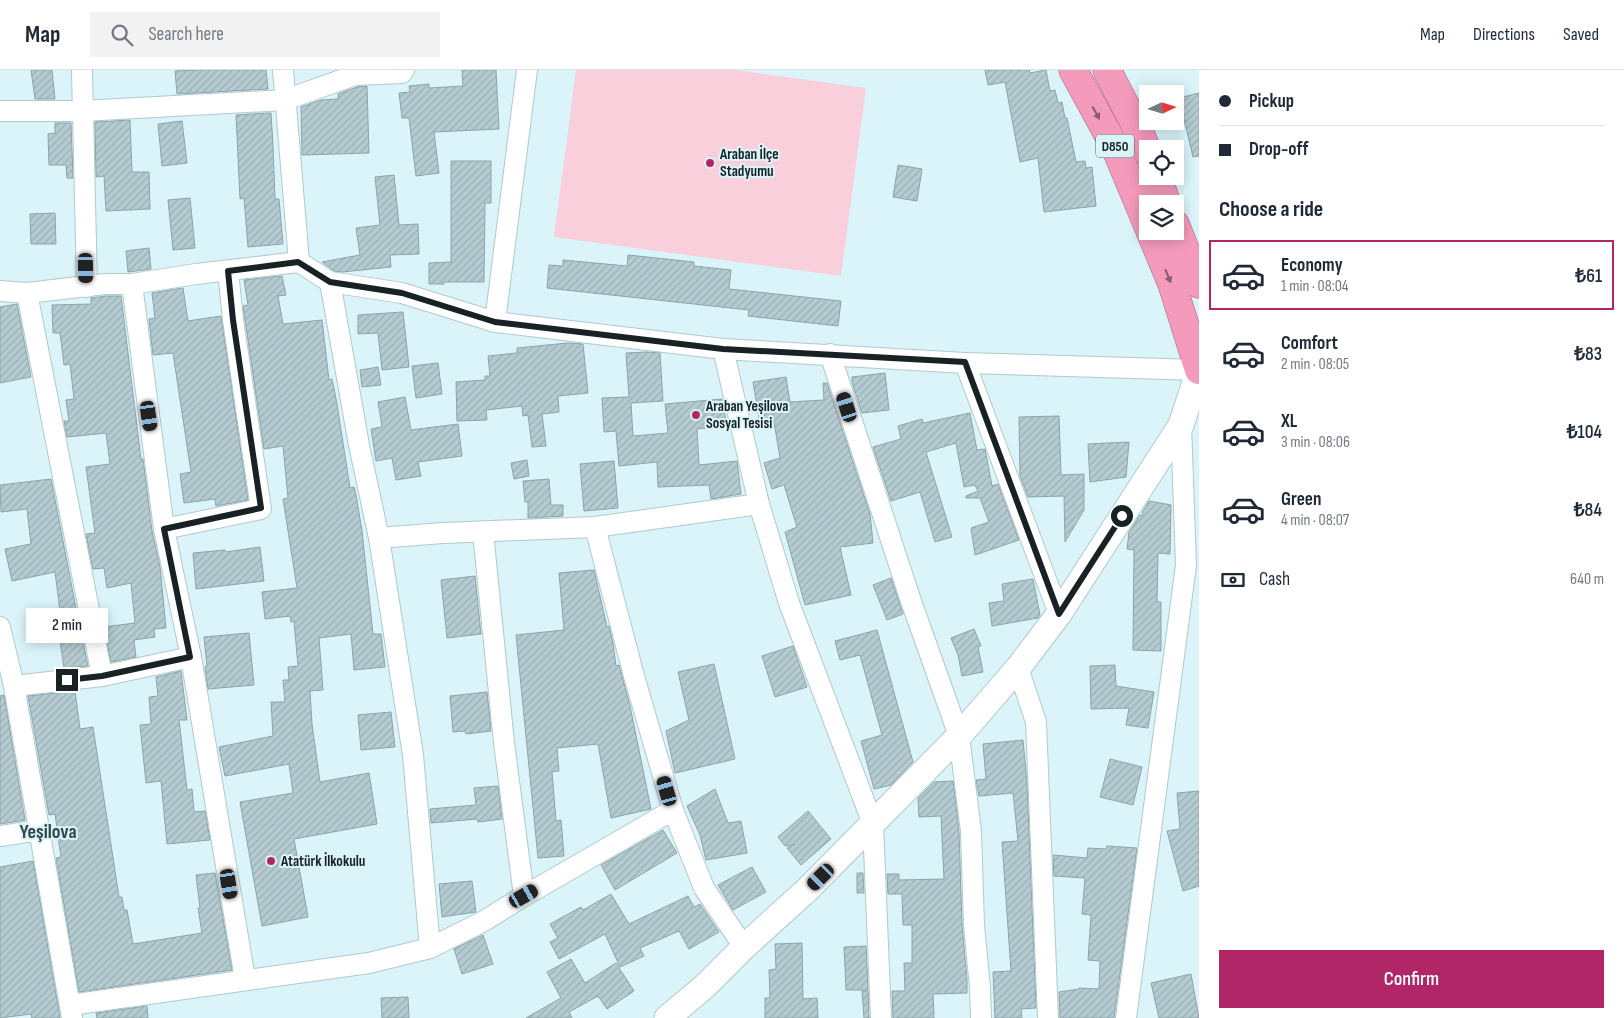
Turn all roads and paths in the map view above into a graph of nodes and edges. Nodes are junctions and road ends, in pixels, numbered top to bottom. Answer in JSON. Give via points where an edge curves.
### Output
{"nodes":[{"id":1,"x":82,"y":70,"type":"edge"},
{"id":2,"x":282,"y":70,"type":"edge"},
{"id":3,"x":404,"y":70,"type":"edge"},
{"id":4,"x":527,"y":70,"type":"edge"},
{"id":5,"x":1073,"y":70,"type":"edge"},
{"id":6,"x":1106,"y":70,"type":"edge"},
{"id":7,"x":285,"y":100,"type":"junction"},
{"id":8,"x":0,"y":111,"type":"edge"},
{"id":9,"x":82,"y":111,"type":"junction"},
{"id":10,"x":1143,"y":140,"type":"edge"},
{"id":11,"x":1139,"y":204,"type":"edge"},
{"id":12,"x":1154,"y":240,"type":"edge"},
{"id":13,"x":1181,"y":240,"type":"edge"},
{"id":14,"x":298,"y":262,"type":"junction"},
{"id":15,"x":228,"y":271,"type":"junction"},
{"id":16,"x":330,"y":282,"type":"junction"},
{"id":17,"x":132,"y":284,"type":"junction"},
{"id":18,"x":1199,"y":284,"type":"edge"},
{"id":19,"x":87,"y":287,"type":"junction"},
{"id":20,"x":0,"y":291,"type":"edge"},
{"id":21,"x":27,"y":293,"type":"junction"},
{"id":22,"x":495,"y":322,"type":"junction"},
{"id":23,"x":723,"y":349,"type":"junction"},
{"id":24,"x":830,"y":354,"type":"junction"},
{"id":25,"x":965,"y":362,"type":"junction"},
{"id":26,"x":1199,"y":370,"type":"edge"},
{"id":27,"x":1181,"y":425,"type":"junction"},
{"id":28,"x":759,"y":504,"type":"junction"},
{"id":29,"x":595,"y":527,"type":"junction"},
{"id":30,"x":164,"y":529,"type":"junction"},
{"id":31,"x":483,"y":532,"type":"junction"},
{"id":32,"x":378,"y":538,"type":"junction"},
{"id":33,"x":1059,"y":614,"type":"junction"},
{"id":34,"x":0,"y":627,"type":"edge"},
{"id":35,"x":190,"y":657,"type":"junction"},
{"id":36,"x":1018,"y":668,"type":"junction"},
{"id":37,"x":102,"y":676,"type":"junction"},
{"id":38,"x":14,"y":686,"type":"junction"},
{"id":39,"x":959,"y":736,"type":"junction"},
{"id":40,"x":673,"y":810,"type":"junction"},
{"id":41,"x":873,"y":824,"type":"junction"},
{"id":42,"x":40,"y":830,"type":"junction"},
{"id":43,"x":0,"y":836,"type":"edge"},
{"id":44,"x":524,"y":896,"type":"junction"},
{"id":45,"x":430,"y":948,"type":"junction"},
{"id":46,"x":744,"y":948,"type":"junction"},
{"id":47,"x":245,"y":979,"type":"junction"},
{"id":48,"x":71,"y":1011,"type":"edge"},
{"id":49,"x":667,"y":1018,"type":"edge"},
{"id":50,"x":881,"y":1018,"type":"edge"},
{"id":51,"x":981,"y":1018,"type":"edge"},
{"id":52,"x":1048,"y":1018,"type":"edge"},
{"id":53,"x":1126,"y":1018,"type":"edge"}],
"edges":[{"from":1,"to":9,"type":"street"},
{"from":2,"to":7,"type":"street"},
{"from":3,"to":7,"type":"street","via":[[402,73],[355,75]]},
{"from":4,"to":22,"type":"street"},
{"from":5,"to":11,"type":"highway","number":"D850","one_way":true,"via":[[1115,147]]},
{"from":6,"to":10,"type":"highway","number":"D850"},
{"from":7,"to":9,"type":"street"},
{"from":7,"to":14,"type":"street"},
{"from":8,"to":9,"type":"street"},
{"from":9,"to":19,"type":"street"},
{"from":12,"to":26,"type":"highway","one_way":true,"via":[[1172,284]]},
{"from":13,"to":18,"type":"highway"},
{"from":14,"to":15,"type":"street"},
{"from":14,"to":16,"type":"street"},
{"from":15,"to":17,"type":"street"},
{"from":15,"to":30,"type":"street","via":[[261,508]]},
{"from":16,"to":22,"type":"street","via":[[402,293]]},
{"from":16,"to":32,"type":"street"},
{"from":17,"to":19,"type":"street"},
{"from":17,"to":30,"type":"street"},
{"from":19,"to":21,"type":"street"},
{"from":20,"to":21,"type":"street"},
{"from":21,"to":37,"type":"street"},
{"from":22,"to":23,"type":"street"},
{"from":23,"to":24,"type":"street"},
{"from":23,"to":28,"type":"street"},
{"from":24,"to":25,"type":"street"},
{"from":24,"to":39,"type":"street","via":[[911,602]]},
{"from":25,"to":26,"type":"street"},
{"from":25,"to":33,"type":"street"},
{"from":26,"to":27,"type":"street"},
{"from":27,"to":33,"type":"street"},
{"from":27,"to":53,"type":"street","via":[[1186,565]]},
{"from":28,"to":29,"type":"street"},
{"from":28,"to":41,"type":"street","via":[[789,603]]},
{"from":29,"to":31,"type":"street"},
{"from":29,"to":40,"type":"street"},
{"from":30,"to":35,"type":"street"},
{"from":31,"to":32,"type":"street"},
{"from":31,"to":44,"type":"street","via":[[504,742]]},
{"from":32,"to":45,"type":"street","via":[[413,755]]},
{"from":33,"to":36,"type":"street"},
{"from":34,"to":38,"type":"street"},
{"from":35,"to":37,"type":"street"},
{"from":35,"to":47,"type":"street"},
{"from":36,"to":39,"type":"street"},
{"from":36,"to":52,"type":"street","via":[[1036,722]]},
{"from":37,"to":38,"type":"street"},
{"from":38,"to":42,"type":"street"},
{"from":39,"to":41,"type":"street"},
{"from":39,"to":51,"type":"street","via":[[971,831]]},
{"from":40,"to":44,"type":"street"},
{"from":40,"to":46,"type":"street","via":[[704,888]]},
{"from":41,"to":46,"type":"street","via":[[808,890]]},
{"from":41,"to":50,"type":"street"},
{"from":42,"to":43,"type":"street"},
{"from":42,"to":48,"type":"street"},
{"from":44,"to":45,"type":"street","via":[[484,921]]},
{"from":45,"to":47,"type":"street","via":[[369,963]]},
{"from":46,"to":49,"type":"street"},
{"from":47,"to":48,"type":"street"}]}
